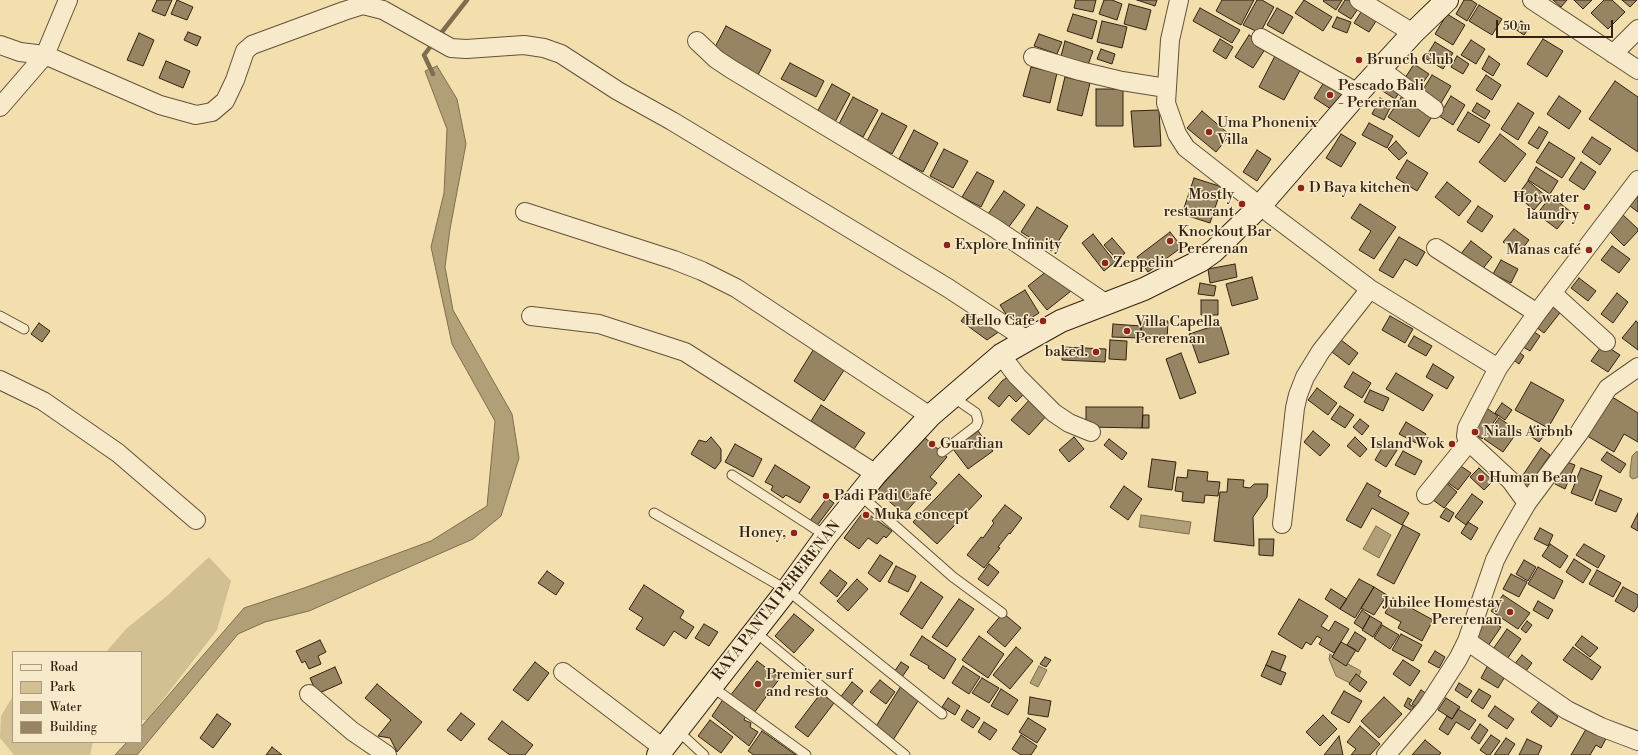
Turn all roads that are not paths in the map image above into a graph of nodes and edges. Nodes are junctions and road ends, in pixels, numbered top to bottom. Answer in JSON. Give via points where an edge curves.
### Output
{"nodes":[{"id":1,"x":68,"y":0,"type":"edge"},
{"id":2,"x":1179,"y":0,"type":"edge"},
{"id":3,"x":1360,"y":0,"type":"edge"},
{"id":4,"x":1447,"y":0,"type":"edge"},
{"id":5,"x":1532,"y":0,"type":"edge"},
{"id":6,"x":363,"y":3,"type":"edge"},
{"id":7,"x":1638,"y":29,"type":"edge"},
{"id":8,"x":1413,"y":33,"type":"junction"},
{"id":9,"x":1261,"y":38,"type":"dead end"},
{"id":10,"x":697,"y":41,"type":"dead end"},
{"id":11,"x":0,"y":45,"type":"edge"},
{"id":12,"x":1613,"y":54,"type":"junction"},
{"id":13,"x":45,"y":55,"type":"junction"},
{"id":14,"x":1033,"y":57,"type":"dead end"},
{"id":15,"x":1380,"y":69,"type":"junction"},
{"id":16,"x":1638,"y":70,"type":"edge"},
{"id":17,"x":1166,"y":88,"type":"junction"},
{"id":18,"x":1358,"y":93,"type":"junction"},
{"id":19,"x":0,"y":107,"type":"edge"},
{"id":20,"x":1434,"y":109,"type":"dead end"},
{"id":21,"x":1638,"y":180,"type":"edge"},
{"id":22,"x":1260,"y":206,"type":"junction"},
{"id":23,"x":525,"y":212,"type":"dead end"},
{"id":24,"x":1436,"y":248,"type":"dead end"},
{"id":25,"x":1370,"y":289,"type":"junction"},
{"id":26,"x":1552,"y":293,"type":"junction"},
{"id":27,"x":1105,"y":303,"type":"junction"},
{"id":28,"x":1537,"y":312,"type":"junction"},
{"id":29,"x":0,"y":316,"type":"edge"},
{"id":30,"x":531,"y":316,"type":"dead end"},
{"id":31,"x":24,"y":329,"type":"dead end"},
{"id":32,"x":1027,"y":340,"type":"junction"},
{"id":33,"x":1606,"y":342,"type":"dead end"},
{"id":34,"x":1001,"y":355,"type":"junction"},
{"id":35,"x":1638,"y":367,"type":"edge"},
{"id":36,"x":1498,"y":368,"type":"junction"},
{"id":37,"x":0,"y":380,"type":"edge"},
{"id":38,"x":952,"y":396,"type":"junction"},
{"id":39,"x":930,"y":416,"type":"junction"},
{"id":40,"x":1092,"y":432,"type":"dead end"},
{"id":41,"x":1469,"y":442,"type":"junction"},
{"id":42,"x":942,"y":452,"type":"dead end"},
{"id":43,"x":876,"y":474,"type":"junction"},
{"id":44,"x":732,"y":475,"type":"dead end"},
{"id":45,"x":860,"y":495,"type":"junction"},
{"id":46,"x":1426,"y":495,"type":"dead end"},
{"id":47,"x":1527,"y":503,"type":"junction"},
{"id":48,"x":654,"y":513,"type":"dead end"},
{"id":49,"x":196,"y":520,"type":"dead end"},
{"id":50,"x":1282,"y":524,"type":"dead end"},
{"id":51,"x":826,"y":536,"type":"junction"},
{"id":52,"x":787,"y":590,"type":"junction"},
{"id":53,"x":1002,"y":613,"type":"dead end"},
{"id":54,"x":754,"y":631,"type":"junction"},
{"id":55,"x":1467,"y":641,"type":"junction"},
{"id":56,"x":563,"y":672,"type":"dead end"},
{"id":57,"x":711,"y":686,"type":"junction"},
{"id":58,"x":309,"y":694,"type":"dead end"},
{"id":59,"x":942,"y":714,"type":"dead end"},
{"id":60,"x":677,"y":730,"type":"junction"},
{"id":61,"x":1638,"y":741,"type":"edge"},
{"id":62,"x":661,"y":752,"type":"edge"},
{"id":63,"x":387,"y":755,"type":"edge"},
{"id":64,"x":704,"y":755,"type":"edge"},
{"id":65,"x":806,"y":755,"type":"edge"},
{"id":66,"x":905,"y":755,"type":"edge"},
{"id":67,"x":1386,"y":755,"type":"edge"}],
"edges":[{"from":1,"to":13,"type":"street"},
{"from":2,"to":17,"type":"street","via":[[1170,40]]},
{"from":3,"to":8,"type":"street"},
{"from":4,"to":8,"type":"street","name":"RAYA PANTAI PERERENAN"},
{"from":5,"to":12,"type":"street"},
{"from":6,"to":13,"type":"street","via":[[252,45],[245,51],[225,101],[212,112],[196,115],[160,105]]},
{"from":6,"to":32,"type":"street","via":[[383,10],[451,48],[524,45],[561,54],[618,91],[948,288]]},
{"from":7,"to":12,"type":"street"},
{"from":8,"to":15,"type":"street","name":"RAYA PANTAI PERERENAN"},
{"from":9,"to":18,"type":"street"},
{"from":10,"to":27,"type":"street","via":[[731,69],[993,227]]},
{"from":11,"to":13,"type":"street","via":[[20,52]]},
{"from":12,"to":16,"type":"street"},
{"from":13,"to":19,"type":"street"},
{"from":14,"to":17,"type":"street","via":[[1122,81]]},
{"from":15,"to":18,"type":"street","name":"RAYA PANTAI PERERENAN"},
{"from":15,"to":20,"type":"street"},
{"from":17,"to":22,"type":"street","via":[[1170,118],[1186,148]]},
{"from":18,"to":22,"type":"street","name":"RAYA PANTAI PERERENAN"},
{"from":21,"to":26,"type":"street"},
{"from":22,"to":25,"type":"street"},
{"from":22,"to":27,"type":"street","name":"RAYA PANTAI PERERENAN","via":[[1200,262],[1144,289]]},
{"from":23,"to":39,"type":"street","via":[[674,260],[736,288]]},
{"from":24,"to":28,"type":"street"},
{"from":25,"to":36,"type":"street"},
{"from":25,"to":50,"type":"street","via":[[1321,351],[1305,377],[1295,408]]},
{"from":26,"to":28,"type":"street"},
{"from":26,"to":33,"type":"street"},
{"from":27,"to":32,"type":"street","name":"RAYA PANTAI PERERENAN","via":[[1060,321]]},
{"from":28,"to":36,"type":"street"},
{"from":29,"to":31,"type":"lane"},
{"from":30,"to":43,"type":"street","via":[[599,324],[685,352]]},
{"from":32,"to":34,"type":"street","name":"RAYA PANTAI PERERENAN"},
{"from":34,"to":38,"type":"street","name":"RAYA PANTAI PERERENAN"},
{"from":34,"to":40,"type":"street","via":[[1017,376],[1054,413],[1069,423]]},
{"from":35,"to":47,"type":"street","via":[[1608,388],[1579,433]]},
{"from":36,"to":41,"type":"street","via":[[1467,428],[1466,436]]},
{"from":37,"to":49,"type":"street","via":[[43,401],[118,452]]},
{"from":38,"to":39,"type":"street","name":"RAYA PANTAI PERERENAN"},
{"from":38,"to":42,"type":"lane","via":[[976,413],[978,421],[976,426]]},
{"from":39,"to":43,"type":"street","name":"RAYA PANTAI PERERENAN"},
{"from":41,"to":46,"type":"street"},
{"from":41,"to":47,"type":"street","via":[[1511,481]]},
{"from":43,"to":45,"type":"street","name":"RAYA PANTAI PERERENAN"},
{"from":44,"to":51,"type":"lane"},
{"from":45,"to":51,"type":"street","name":"RAYA PANTAI PERERENAN"},
{"from":45,"to":53,"type":"lane","via":[[954,577]]},
{"from":47,"to":55,"type":"street","via":[[1496,560]]},
{"from":48,"to":52,"type":"lane"},
{"from":51,"to":52,"type":"street","name":"RAYA PANTAI PERERENAN"},
{"from":52,"to":54,"type":"street","name":"RAYA PANTAI PERERENAN"},
{"from":52,"to":59,"type":"lane"},
{"from":54,"to":57,"type":"street","name":"RAYA PANTAI PERERENAN"},
{"from":54,"to":66,"type":"lane"},
{"from":55,"to":61,"type":"street","via":[[1567,710]]},
{"from":55,"to":67,"type":"street","via":[[1427,707]]},
{"from":56,"to":62,"type":"street"},
{"from":57,"to":60,"type":"street","name":"RAYA PANTAI PERERENAN"},
{"from":57,"to":65,"type":"lane"},
{"from":58,"to":63,"type":"street","via":[[352,731]]},
{"from":60,"to":62,"type":"street","name":"RAYA PANTAI PERERENAN"},
{"from":60,"to":64,"type":"lane"}]}
